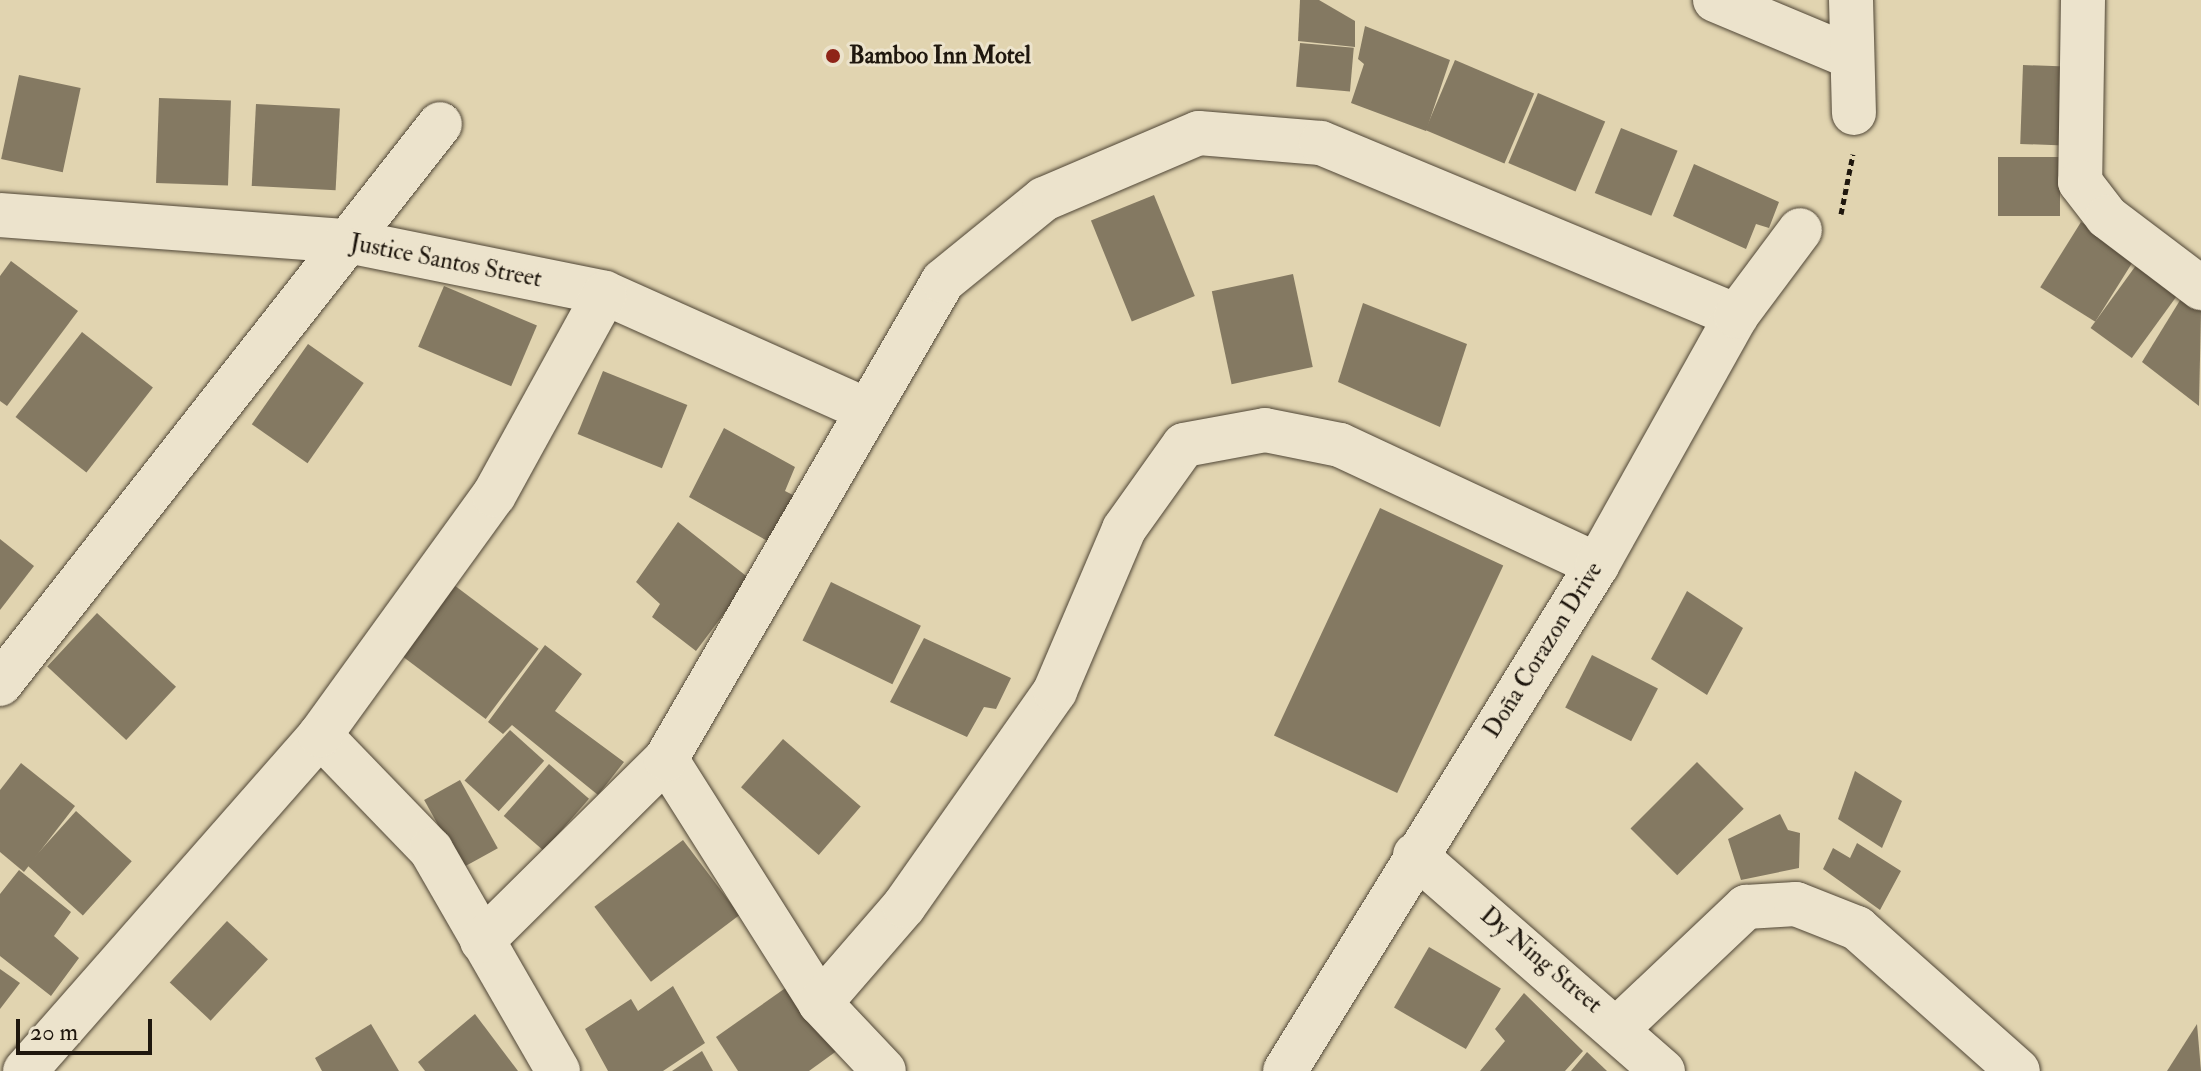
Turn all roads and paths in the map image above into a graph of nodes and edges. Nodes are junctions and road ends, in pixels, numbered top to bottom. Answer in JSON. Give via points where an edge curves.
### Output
{"nodes":[{"id":1,"x":1715,"y":0,"type":"edge"},
{"id":2,"x":1851,"y":0,"type":"edge"},
{"id":3,"x":2083,"y":0,"type":"edge"},
{"id":4,"x":1851,"y":57,"type":"junction"},
{"id":5,"x":1854,"y":113,"type":"joint"},
{"id":6,"x":440,"y":124,"type":"dead end"},
{"id":7,"x":0,"y":215,"type":"edge"},
{"id":8,"x":1800,"y":230,"type":"joint"},
{"id":9,"x":348,"y":241,"type":"junction"},
{"id":10,"x":2201,"y":288,"type":"edge"},
{"id":11,"x":605,"y":293,"type":"junction"},
{"id":12,"x":1736,"y":316,"type":"junction"},
{"id":13,"x":866,"y":410,"type":"junction"},
{"id":14,"x":1597,"y":565,"type":"junction"},
{"id":15,"x":0,"y":684,"type":"edge"},
{"id":16,"x":320,"y":735,"type":"junction"},
{"id":17,"x":666,"y":759,"type":"junction"},
{"id":18,"x":1415,"y":855,"type":"junction"},
{"id":19,"x":482,"y":941,"type":"junction"},
{"id":20,"x":820,"y":1003,"type":"junction"},
{"id":21,"x":1619,"y":1027,"type":"junction"},
{"id":22,"x":25,"y":1071,"type":"edge"},
{"id":23,"x":558,"y":1071,"type":"edge"},
{"id":24,"x":884,"y":1071,"type":"edge"},
{"id":25,"x":1285,"y":1071,"type":"edge"},
{"id":26,"x":1663,"y":1071,"type":"edge"},
{"id":27,"x":2018,"y":1071,"type":"edge"}],
"edges":[{"from":1,"to":4,"type":"street"},
{"from":2,"to":4,"type":"street"},
{"from":3,"to":10,"type":"street","via":[[2080,182],[2107,217]]},
{"from":4,"to":5,"type":"street"},
{"from":5,"to":8,"type":"path","via":[[1853,179],[1842,213]]},
{"from":6,"to":9,"type":"street"},
{"from":7,"to":9,"type":"street","name":"Justice Santos Street"},
{"from":8,"to":12,"type":"street","name":"Doña Corazon Drive"},
{"from":9,"to":11,"type":"street","name":"Justice Santos Street"},
{"from":9,"to":15,"type":"street"},
{"from":11,"to":13,"type":"street","name":"Justice Santos Street"},
{"from":11,"to":16,"type":"street","via":[[494,495]]},
{"from":12,"to":13,"type":"street","via":[[1321,143],[1199,133],[1044,199],[943,281]]},
{"from":12,"to":14,"type":"street","name":"Doña Corazon Drive"},
{"from":13,"to":17,"type":"street"},
{"from":14,"to":18,"type":"street","name":"Doña Corazon Drive"},
{"from":14,"to":20,"type":"street","via":[[1340,445],[1265,430],[1184,445],[1124,529],[1055,691],[904,906]]},
{"from":16,"to":19,"type":"street","via":[[431,850]]},
{"from":16,"to":22,"type":"street"},
{"from":17,"to":19,"type":"street"},
{"from":17,"to":20,"type":"street"},
{"from":18,"to":21,"type":"street","name":"Dy Ning Street"},
{"from":18,"to":25,"type":"street","name":"Doña Corazon Drive"},
{"from":19,"to":23,"type":"street"},
{"from":20,"to":24,"type":"street"},
{"from":21,"to":26,"type":"street","name":"Dy Ning Street"},
{"from":21,"to":27,"type":"street","via":[[1746,907],[1796,904],[1857,928]]}]}
